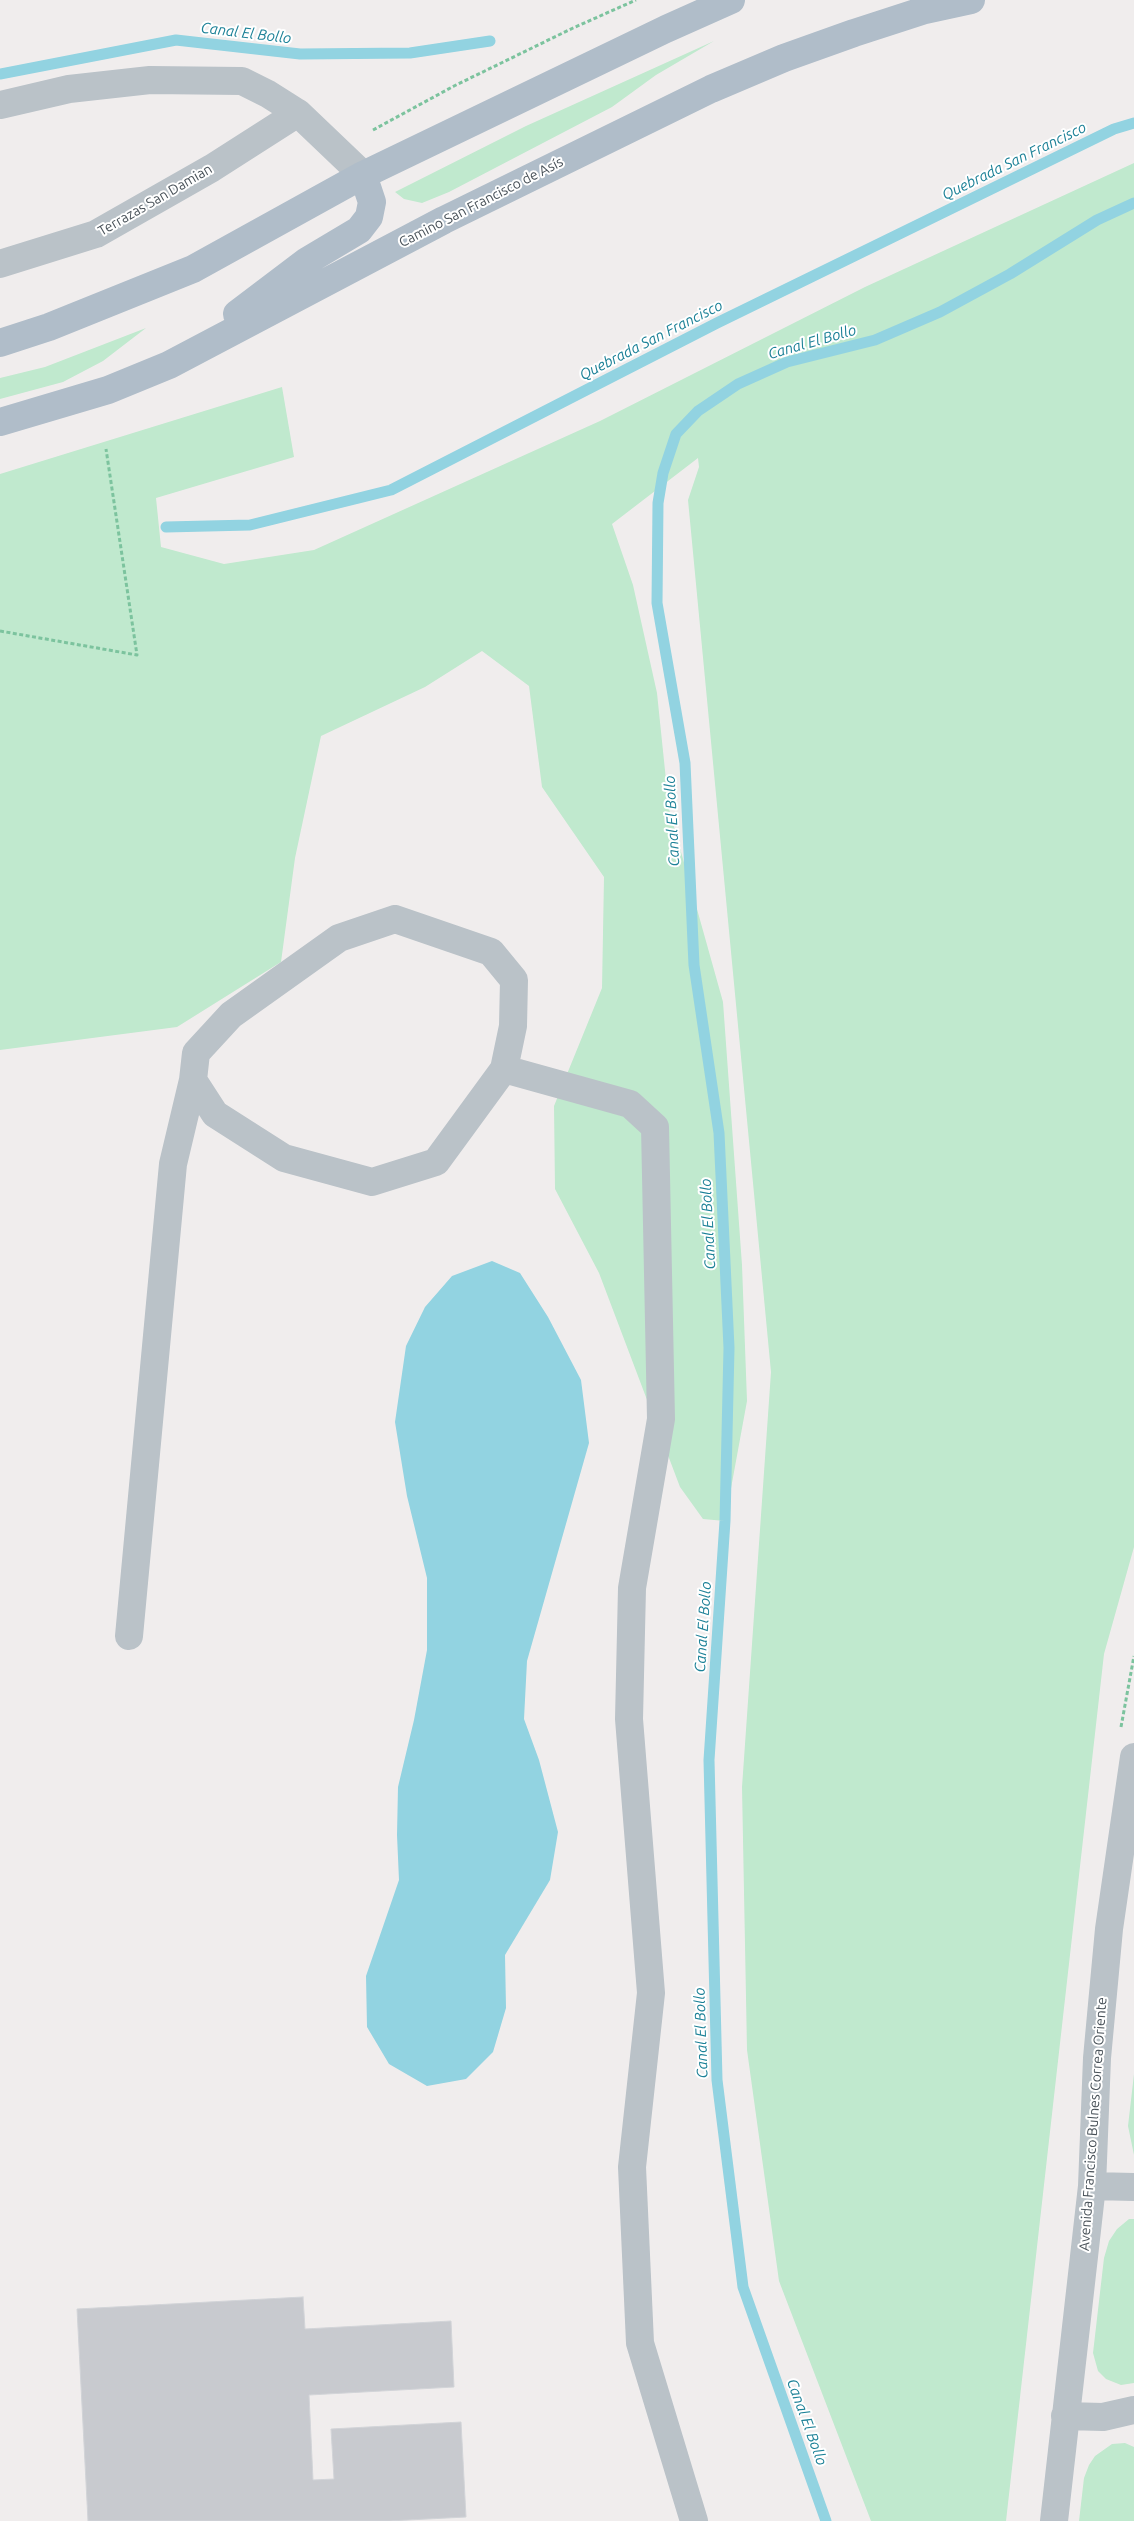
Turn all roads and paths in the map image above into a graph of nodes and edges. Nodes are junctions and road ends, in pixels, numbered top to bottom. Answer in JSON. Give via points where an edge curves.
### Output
{"nodes":[{"id":1,"x":731,"y":0,"type":"edge"},
{"id":2,"x":970,"y":0,"type":"edge"},
{"id":3,"x":0,"y":105,"type":"edge"},
{"id":4,"x":298,"y":113,"type":"junction"},
{"id":5,"x":362,"y":174,"type":"junction"},
{"id":6,"x":0,"y":264,"type":"edge"},
{"id":7,"x":0,"y":343,"type":"edge"},
{"id":8,"x":170,"y":365,"type":"junction"},
{"id":9,"x":0,"y":422,"type":"edge"},
{"id":10,"x":106,"y":449,"type":"dead end"},
{"id":11,"x":0,"y":631,"type":"edge"},
{"id":12,"x":504,"y":1068,"type":"junction"},
{"id":13,"x":193,"y":1080,"type":"junction"},
{"id":14,"x":129,"y":1636,"type":"dead end"},
{"id":15,"x":1134,"y":1758,"type":"edge"},
{"id":16,"x":1092,"y":2186,"type":"junction"},
{"id":17,"x":1134,"y":2187,"type":"edge"},
{"id":18,"x":1134,"y":2410,"type":"edge"},
{"id":19,"x":1065,"y":2416,"type":"junction"},
{"id":20,"x":694,"y":2521,"type":"edge"},
{"id":21,"x":1054,"y":2521,"type":"edge"}],
"edges":[{"from":1,"to":5,"type":"main road"},
{"from":2,"to":8,"type":"main road","name":"Camino San Francisco de Asís","via":[[924,10],[854,33],[711,89],[444,220]]},
{"from":3,"to":4,"type":"street","via":[[68,89],[150,80],[242,81]]},
{"from":4,"to":5,"type":"street"},
{"from":4,"to":6,"type":"street","name":"Terrazas San Damian","via":[[212,168],[96,234]]},
{"from":5,"to":7,"type":"main road","via":[[193,269],[49,327]]},
{"from":5,"to":8,"type":"main road","via":[[372,202],[369,217],[359,230],[307,261]]},
{"from":8,"to":9,"type":"main road","name":"Camino San Francisco de Asís","via":[[108,390]]},
{"from":10,"to":11,"type":"path","via":[[137,655]]},
{"from":12,"to":13,"type":"street","via":[[436,1162],[372,1182],[284,1158],[215,1114]]},
{"from":12,"to":13,"type":"street","via":[[513,1026],[514,980],[491,952],[395,920],[339,938],[231,1015],[196,1053]]},
{"from":12,"to":20,"type":"street","via":[[630,1104],[655,1127],[661,1419],[632,1588],[629,1719],[651,1993],[632,2167],[640,2343]]},
{"from":13,"to":14,"type":"street","via":[[173,1164]]},
{"from":15,"to":16,"type":"street","name":"Avenida Francisco Bulnes Correa Oriente","via":[[1108,1929],[1097,2058]]},
{"from":16,"to":17,"type":"street"},
{"from":16,"to":19,"type":"street","name":"Avenida Francisco Bulnes Correa Oriente"},
{"from":18,"to":19,"type":"street","via":[[1104,2417]]},
{"from":19,"to":21,"type":"street","name":"Avenida Francisco Bulnes Correa Oriente"}]}
